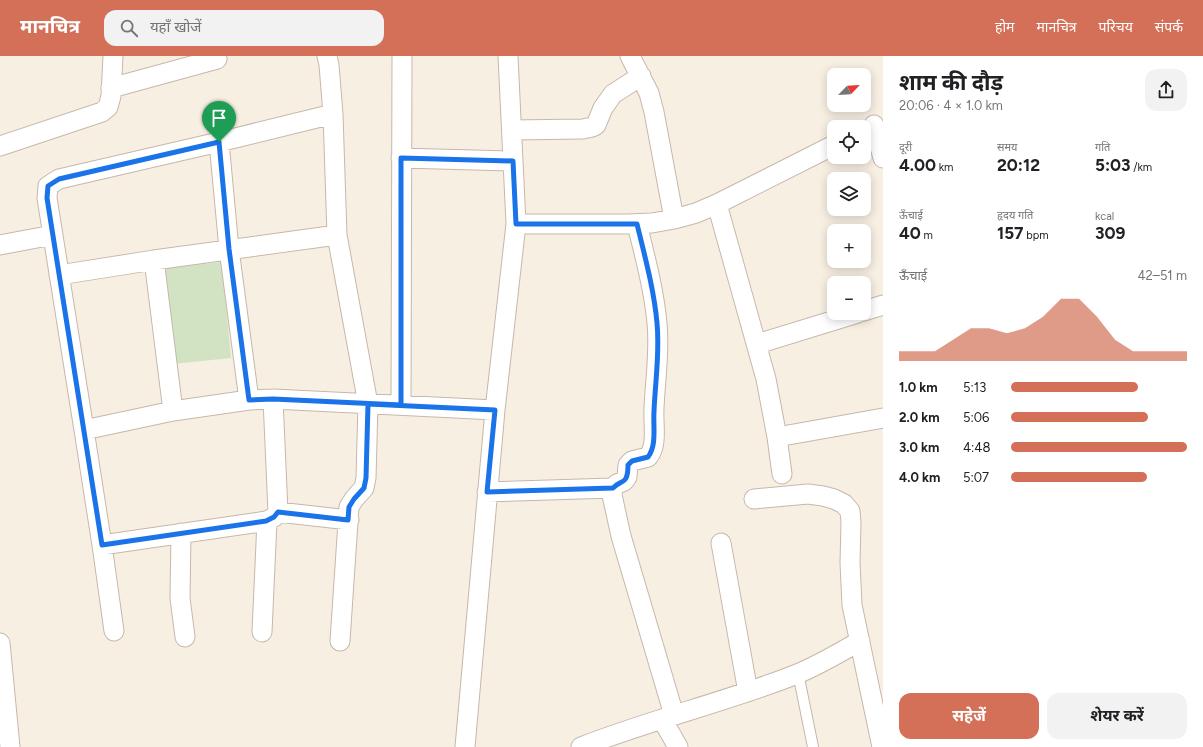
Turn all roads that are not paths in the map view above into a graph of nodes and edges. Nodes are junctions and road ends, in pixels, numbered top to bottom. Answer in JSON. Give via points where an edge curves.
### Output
{"nodes":[{"id":1,"x":113,"y":56,"type":"edge"},
{"id":2,"x":327,"y":56,"type":"edge"},
{"id":3,"x":402,"y":56,"type":"edge"},
{"id":4,"x":508,"y":56,"type":"edge"},
{"id":5,"x":630,"y":56,"type":"edge"},
{"id":6,"x":217,"y":59,"type":"dead end"},
{"id":7,"x":641,"y":76,"type":"junction"},
{"id":8,"x":111,"y":88,"type":"junction"},
{"id":9,"x":333,"y":114,"type":"junction"},
{"id":10,"x":874,"y":125,"type":"edge"},
{"id":11,"x":512,"y":130,"type":"junction"},
{"id":12,"x":219,"y":142,"type":"junction"},
{"id":13,"x":0,"y":146,"type":"edge"},
{"id":14,"x":827,"y":149,"type":"edge"},
{"id":15,"x":401,"y":158,"type":"junction"},
{"id":16,"x":883,"y":158,"type":"edge"},
{"id":17,"x":513,"y":161,"type":"junction"},
{"id":18,"x":717,"y":204,"type":"junction"},
{"id":19,"x":674,"y":219,"type":"junction"},
{"id":20,"x":516,"y":224,"type":"junction"},
{"id":21,"x":637,"y":224,"type":"junction"},
{"id":22,"x":53,"y":235,"type":"junction"},
{"id":23,"x":337,"y":235,"type":"junction"},
{"id":24,"x":0,"y":245,"type":"edge"},
{"id":25,"x":229,"y":249,"type":"junction"},
{"id":26,"x":154,"y":260,"type":"junction"},
{"id":27,"x":59,"y":275,"type":"junction"},
{"id":28,"x":883,"y":305,"type":"edge"},
{"id":29,"x":871,"y":309,"type":"edge"},
{"id":30,"x":835,"y":320,"type":"edge"},
{"id":31,"x":757,"y":344,"type":"junction"},
{"id":32,"x":273,"y":399,"type":"junction"},
{"id":33,"x":249,"y":400,"type":"junction"},
{"id":34,"x":368,"y":404,"type":"junction"},
{"id":35,"x":401,"y":405,"type":"junction"},
{"id":36,"x":495,"y":410,"type":"junction"},
{"id":37,"x":172,"y":411,"type":"junction"},
{"id":38,"x":883,"y":418,"type":"edge"},
{"id":39,"x":84,"y":430,"type":"junction"},
{"id":40,"x":777,"y":437,"type":"junction"},
{"id":41,"x":782,"y":474,"type":"dead end"},
{"id":42,"x":613,"y":488,"type":"junction"},
{"id":43,"x":487,"y":492,"type":"junction"},
{"id":44,"x":754,"y":499,"type":"dead end"},
{"id":45,"x":272,"y":516,"type":"junction"},
{"id":46,"x":348,"y":520,"type":"junction"},
{"id":47,"x":181,"y":534,"type":"junction"},
{"id":48,"x":721,"y":543,"type":"dead end"},
{"id":49,"x":102,"y":545,"type":"junction"},
{"id":50,"x":114,"y":631,"type":"dead end"},
{"id":51,"x":262,"y":632,"type":"dead end"},
{"id":52,"x":185,"y":637,"type":"dead end"},
{"id":53,"x":340,"y":641,"type":"dead end"},
{"id":54,"x":860,"y":642,"type":"junction"},
{"id":55,"x":0,"y":643,"type":"edge"},
{"id":56,"x":798,"y":674,"type":"junction"},
{"id":57,"x":748,"y":692,"type":"junction"},
{"id":58,"x":668,"y":717,"type":"junction"},
{"id":59,"x":10,"y":747,"type":"edge"},
{"id":60,"x":465,"y":747,"type":"edge"},
{"id":61,"x":581,"y":747,"type":"edge"},
{"id":62,"x":678,"y":747,"type":"edge"},
{"id":63,"x":813,"y":747,"type":"edge"},
{"id":64,"x":882,"y":747,"type":"edge"}],
"edges":[{"from":1,"to":8,"type":"street"},
{"from":2,"to":9,"type":"street"},
{"from":3,"to":15,"type":"street"},
{"from":4,"to":11,"type":"street"},
{"from":5,"to":7,"type":"street"},
{"from":6,"to":8,"type":"street"},
{"from":7,"to":11,"type":"street","via":[[613,94],[592,127]]},
{"from":7,"to":19,"type":"street","via":[[654,112]]},
{"from":8,"to":13,"type":"street","via":[[108,107],[102,112]]},
{"from":9,"to":12,"type":"street"},
{"from":9,"to":23,"type":"street"},
{"from":10,"to":16,"type":"street"},
{"from":11,"to":17,"type":"street"},
{"from":12,"to":22,"type":"street","via":[[59,179],[48,186],[47,198]]},
{"from":12,"to":25,"type":"street"},
{"from":14,"to":18,"type":"street"},
{"from":15,"to":17,"type":"street"},
{"from":15,"to":35,"type":"street"},
{"from":17,"to":20,"type":"street"},
{"from":18,"to":19,"type":"street"},
{"from":18,"to":31,"type":"street"},
{"from":19,"to":21,"type":"street"},
{"from":20,"to":21,"type":"street"},
{"from":20,"to":36,"type":"street"},
{"from":21,"to":42,"type":"street","via":[[654,297],[657,325],[654,448],[648,457],[632,461],[628,465],[627,477]]},
{"from":22,"to":24,"type":"street"},
{"from":22,"to":27,"type":"street"},
{"from":23,"to":25,"type":"street"},
{"from":23,"to":34,"type":"street"},
{"from":25,"to":26,"type":"street"},
{"from":25,"to":33,"type":"street"},
{"from":26,"to":27,"type":"street"},
{"from":26,"to":37,"type":"street"},
{"from":27,"to":39,"type":"street"},
{"from":28,"to":29,"type":"street"},
{"from":30,"to":31,"type":"street"},
{"from":31,"to":40,"type":"street"},
{"from":32,"to":33,"type":"street"},
{"from":32,"to":34,"type":"street"},
{"from":32,"to":45,"type":"street"},
{"from":33,"to":37,"type":"street"},
{"from":34,"to":35,"type":"street"},
{"from":34,"to":46,"type":"street","via":[[366,478],[364,488],[349,507]]},
{"from":35,"to":36,"type":"street"},
{"from":36,"to":43,"type":"street"},
{"from":37,"to":39,"type":"street"},
{"from":38,"to":40,"type":"street"},
{"from":39,"to":49,"type":"street"},
{"from":40,"to":41,"type":"street"},
{"from":42,"to":43,"type":"street"},
{"from":42,"to":58,"type":"street","via":[[612,495],[621,536]]},
{"from":43,"to":60,"type":"street"},
{"from":44,"to":54,"type":"street","via":[[808,494],[834,499],[850,511],[850,586]]},
{"from":45,"to":46,"type":"street"},
{"from":45,"to":47,"type":"street"},
{"from":45,"to":51,"type":"street"},
{"from":46,"to":53,"type":"street"},
{"from":47,"to":49,"type":"street"},
{"from":47,"to":52,"type":"street","via":[[180,598]]},
{"from":48,"to":57,"type":"street"},
{"from":49,"to":50,"type":"street"},
{"from":54,"to":56,"type":"street"},
{"from":54,"to":64,"type":"street"},
{"from":55,"to":59,"type":"street"},
{"from":56,"to":57,"type":"street"},
{"from":56,"to":63,"type":"lane"},
{"from":57,"to":58,"type":"street"},
{"from":58,"to":61,"type":"street"},
{"from":58,"to":62,"type":"street"}]}
